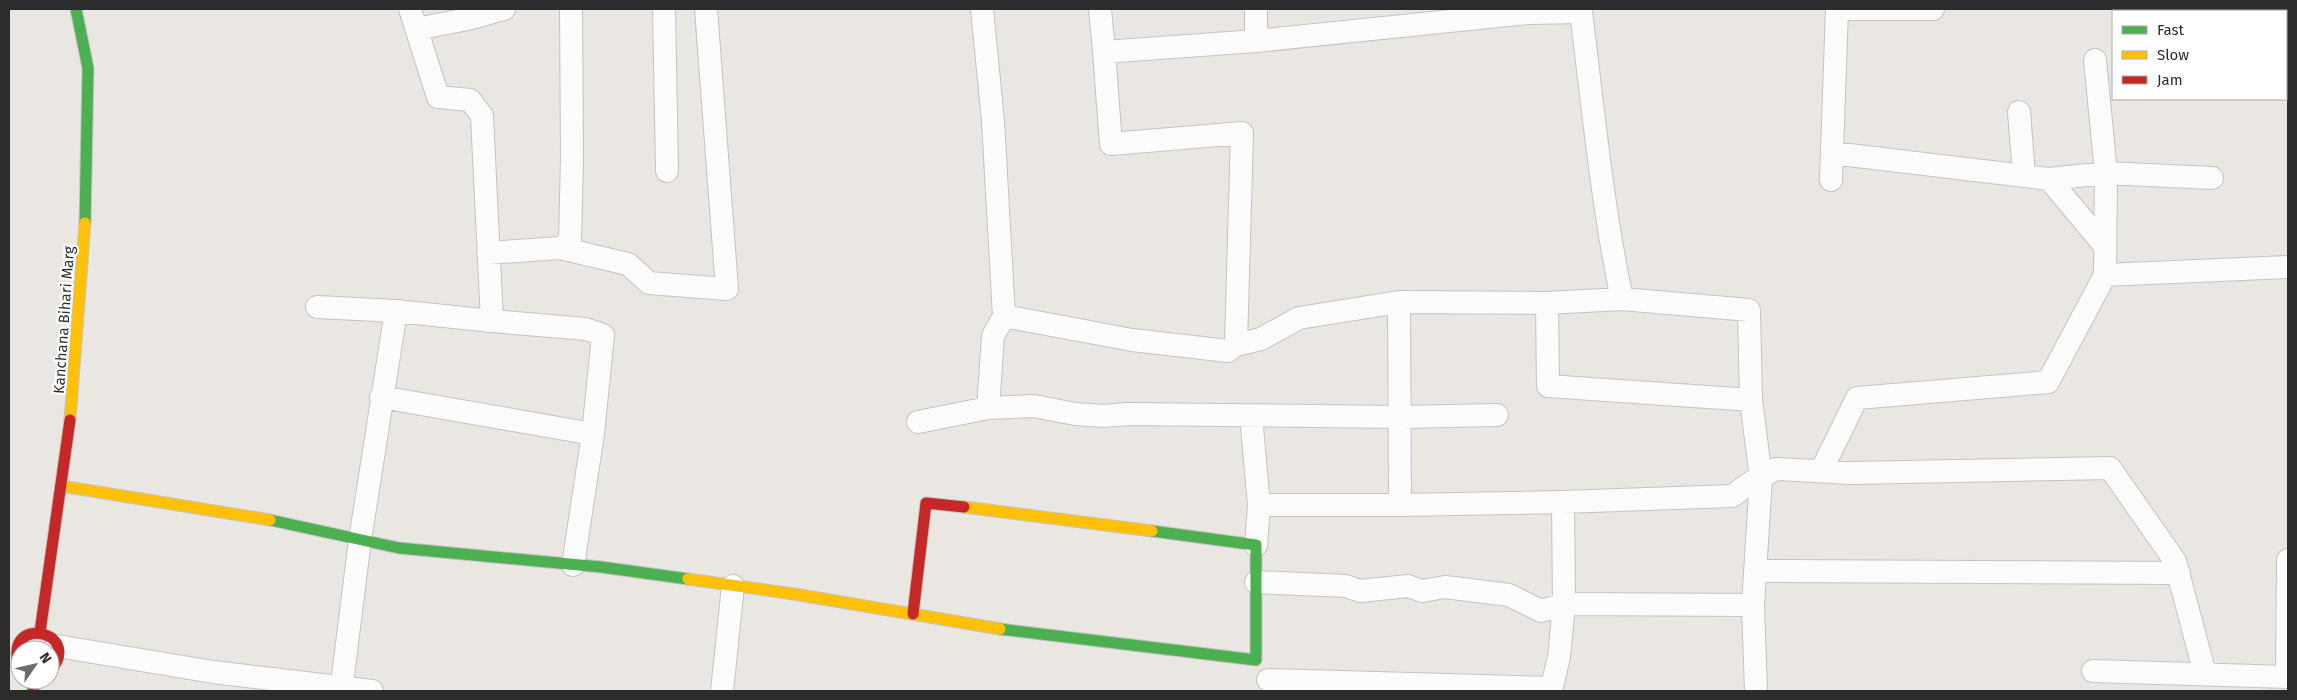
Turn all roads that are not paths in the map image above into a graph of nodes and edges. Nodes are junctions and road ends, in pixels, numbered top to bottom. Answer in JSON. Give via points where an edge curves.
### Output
{"nodes":[{"id":1,"x":76,"y":9,"type":"edge"},
{"id":2,"x":504,"y":9,"type":"edge"},
{"id":3,"x":571,"y":9,"type":"edge"},
{"id":4,"x":664,"y":9,"type":"edge"},
{"id":5,"x":706,"y":9,"type":"edge"},
{"id":6,"x":982,"y":9,"type":"edge"},
{"id":7,"x":1100,"y":9,"type":"edge"},
{"id":8,"x":1256,"y":9,"type":"edge"},
{"id":9,"x":1838,"y":9,"type":"edge"},
{"id":10,"x":1933,"y":9,"type":"edge"},
{"id":11,"x":1529,"y":11,"type":"edge"},
{"id":12,"x":413,"y":19,"type":"edge"},
{"id":13,"x":1256,"y":42,"type":"junction"},
{"id":14,"x":1104,"y":52,"type":"junction"},
{"id":15,"x":2095,"y":60,"type":"dead end"},
{"id":16,"x":2019,"y":112,"type":"dead end"},
{"id":17,"x":1832,"y":154,"type":"junction"},
{"id":18,"x":667,"y":171,"type":"dead end"},
{"id":19,"x":2106,"y":174,"type":"junction"},
{"id":20,"x":2024,"y":175,"type":"junction"},
{"id":21,"x":2049,"y":178,"type":"junction"},
{"id":22,"x":2212,"y":178,"type":"dead end"},
{"id":23,"x":1831,"y":180,"type":"dead end"},
{"id":24,"x":2104,"y":245,"type":"junction"},
{"id":25,"x":560,"y":248,"type":"junction"},
{"id":26,"x":488,"y":254,"type":"junction"},
{"id":27,"x":2288,"y":267,"type":"edge"},
{"id":28,"x":2105,"y":275,"type":"junction"},
{"id":29,"x":1622,"y":299,"type":"junction"},
{"id":30,"x":1399,"y":302,"type":"junction"},
{"id":31,"x":1547,"y":303,"type":"junction"},
{"id":32,"x":317,"y":307,"type":"dead end"},
{"id":33,"x":396,"y":312,"type":"junction"},
{"id":34,"x":1004,"y":316,"type":"junction"},
{"id":35,"x":492,"y":321,"type":"junction"},
{"id":36,"x":1236,"y":346,"type":"junction"},
{"id":37,"x":381,"y":397,"type":"junction"},
{"id":38,"x":1751,"y":400,"type":"junction"},
{"id":39,"x":988,"y":408,"type":"junction"},
{"id":40,"x":1497,"y":415,"type":"dead end"},
{"id":41,"x":1251,"y":416,"type":"junction"},
{"id":42,"x":1401,"y":417,"type":"junction"},
{"id":43,"x":918,"y":422,"type":"dead end"},
{"id":44,"x":593,"y":434,"type":"junction"},
{"id":45,"x":1821,"y":471,"type":"junction"},
{"id":46,"x":1761,"y":478,"type":"junction"},
{"id":47,"x":61,"y":486,"type":"junction"},
{"id":48,"x":1562,"y":502,"type":"junction"},
{"id":49,"x":1259,"y":505,"type":"junction"},
{"id":50,"x":1400,"y":505,"type":"junction"},
{"id":51,"x":360,"y":540,"type":"junction"},
{"id":52,"x":1256,"y":545,"type":"junction"},
{"id":53,"x":2288,"y":560,"type":"edge"},
{"id":54,"x":573,"y":564,"type":"junction"},
{"id":55,"x":1755,"y":570,"type":"junction"},
{"id":56,"x":2179,"y":573,"type":"junction"},
{"id":57,"x":1256,"y":582,"type":"junction"},
{"id":58,"x":733,"y":586,"type":"junction"},
{"id":59,"x":1564,"y":604,"type":"junction"},
{"id":60,"x":1753,"y":605,"type":"junction"},
{"id":61,"x":913,"y":614,"type":"junction"},
{"id":62,"x":40,"y":632,"type":"junction"},
{"id":63,"x":20,"y":640,"type":"edge"},
{"id":64,"x":54,"y":640,"type":"edge"},
{"id":65,"x":60,"y":646,"type":"edge"},
{"id":66,"x":1256,"y":660,"type":"junction"},
{"id":67,"x":2093,"y":671,"type":"dead end"},
{"id":68,"x":2204,"y":674,"type":"junction"},
{"id":69,"x":2288,"y":677,"type":"edge"},
{"id":70,"x":1268,"y":686,"type":"edge"},
{"id":71,"x":341,"y":689,"type":"edge"},
{"id":72,"x":1551,"y":690,"type":"edge"},
{"id":73,"x":372,"y":691,"type":"edge"},
{"id":74,"x":722,"y":691,"type":"edge"},
{"id":75,"x":1756,"y":691,"type":"edge"}],
"edges":[{"from":1,"to":47,"type":"street","name":"Kanchana Bihari Marg","via":[[88,68],[84,252],[71,415]]},
{"from":2,"to":12,"type":"street","via":[[468,19]]},
{"from":3,"to":25,"type":"street","via":[[570,242]]},
{"from":4,"to":18,"type":"street"},
{"from":5,"to":25,"type":"street","via":[[727,289],[649,283],[628,264]]},
{"from":6,"to":34,"type":"street","via":[[993,122]]},
{"from":7,"to":14,"type":"street"},
{"from":8,"to":13,"type":"street"},
{"from":9,"to":10,"type":"street"},
{"from":9,"to":17,"type":"street"},
{"from":11,"to":13,"type":"street"},
{"from":11,"to":29,"type":"street","via":[[1581,12],[1613,259]]},
{"from":12,"to":26,"type":"street","via":[[438,97],[470,100],[482,116]]},
{"from":13,"to":14,"type":"street"},
{"from":14,"to":36,"type":"street","via":[[1110,144],[1242,133]]},
{"from":15,"to":19,"type":"street"},
{"from":16,"to":20,"type":"street"},
{"from":17,"to":20,"type":"street"},
{"from":17,"to":23,"type":"street"},
{"from":19,"to":21,"type":"street"},
{"from":19,"to":22,"type":"street"},
{"from":19,"to":24,"type":"street"},
{"from":20,"to":21,"type":"street"},
{"from":21,"to":24,"type":"street"},
{"from":24,"to":28,"type":"street"},
{"from":25,"to":26,"type":"street"},
{"from":26,"to":35,"type":"street"},
{"from":27,"to":28,"type":"street"},
{"from":28,"to":45,"type":"street","via":[[2048,382],[1857,398]]},
{"from":29,"to":31,"type":"street"},
{"from":29,"to":38,"type":"street","via":[[1749,310]]},
{"from":30,"to":31,"type":"street"},
{"from":30,"to":36,"type":"street","via":[[1299,318],[1261,339]]},
{"from":30,"to":42,"type":"street"},
{"from":31,"to":38,"type":"street","via":[[1548,386]]},
{"from":32,"to":33,"type":"street"},
{"from":33,"to":35,"type":"street"},
{"from":33,"to":37,"type":"street"},
{"from":34,"to":36,"type":"street","via":[[1132,340],[1228,351]]},
{"from":34,"to":39,"type":"street","via":[[993,336]]},
{"from":35,"to":44,"type":"street","via":[[586,329],[603,335]]},
{"from":37,"to":44,"type":"street"},
{"from":37,"to":51,"type":"street"},
{"from":38,"to":46,"type":"street"},
{"from":39,"to":41,"type":"street","via":[[1034,406],[1104,416]]},
{"from":39,"to":43,"type":"street"},
{"from":40,"to":42,"type":"street"},
{"from":41,"to":42,"type":"street"},
{"from":41,"to":49,"type":"street"},
{"from":42,"to":50,"type":"street"},
{"from":44,"to":54,"type":"street"},
{"from":45,"to":46,"type":"street","via":[[1776,469]]},
{"from":45,"to":56,"type":"street","via":[[2110,468],[2176,560]]},
{"from":46,"to":48,"type":"street","via":[[1732,496]]},
{"from":46,"to":55,"type":"street"},
{"from":47,"to":51,"type":"street","via":[[262,518]]},
{"from":47,"to":62,"type":"street","name":"Kanchana Bihari Marg"},
{"from":48,"to":50,"type":"street"},
{"from":48,"to":59,"type":"street"},
{"from":49,"to":50,"type":"street"},
{"from":49,"to":52,"type":"street"},
{"from":51,"to":54,"type":"street","via":[[400,548]]},
{"from":51,"to":71,"type":"street"},
{"from":52,"to":57,"type":"street"},
{"from":52,"to":61,"type":"street","via":[[926,503]]},
{"from":53,"to":69,"type":"street"},
{"from":54,"to":58,"type":"street"},
{"from":55,"to":56,"type":"street"},
{"from":55,"to":60,"type":"street"},
{"from":56,"to":68,"type":"street"},
{"from":57,"to":59,"type":"street","via":[[1346,586],[1360,591],[1408,586],[1422,591],[1444,587],[1509,595],[1541,611]]},
{"from":57,"to":66,"type":"street"},
{"from":58,"to":61,"type":"street"},
{"from":58,"to":74,"type":"street"},
{"from":59,"to":60,"type":"street"},
{"from":59,"to":72,"type":"street","via":[[1559,657]]},
{"from":60,"to":75,"type":"street"},
{"from":61,"to":66,"type":"street","via":[[1001,629]]},
{"from":62,"to":63,"type":"street","via":[[30,632]]},
{"from":62,"to":64,"type":"street"},
{"from":65,"to":71,"type":"street"},
{"from":66,"to":70,"type":"street"},
{"from":67,"to":68,"type":"street"},
{"from":68,"to":69,"type":"street"},
{"from":70,"to":72,"type":"street"},
{"from":71,"to":73,"type":"street"}]}
